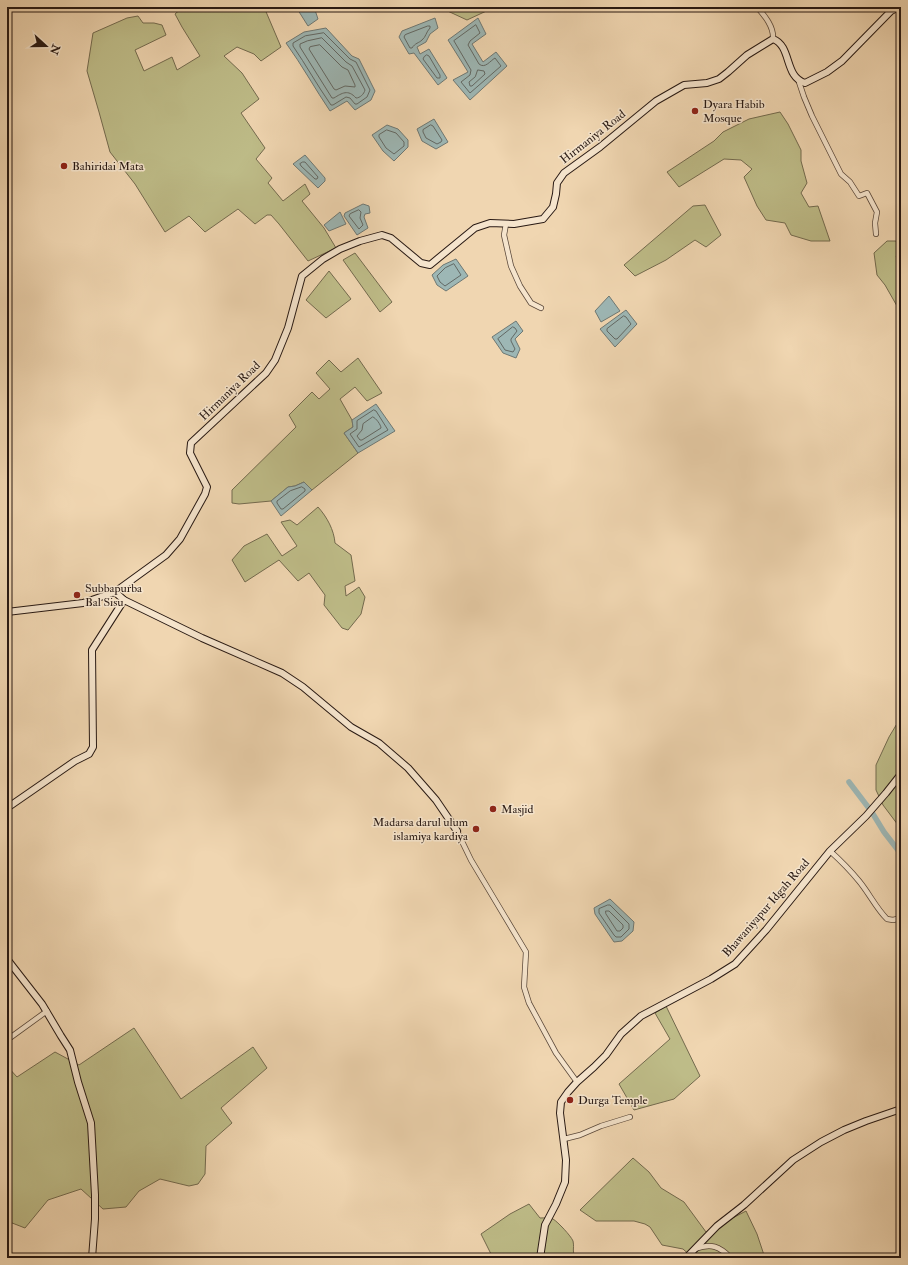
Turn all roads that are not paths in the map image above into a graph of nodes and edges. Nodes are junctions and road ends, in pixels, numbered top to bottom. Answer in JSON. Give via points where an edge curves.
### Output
{"nodes":[{"id":1,"x":10,"y":7,"type":"edge"},
{"id":2,"x":757,"y":7,"type":"edge"},
{"id":3,"x":899,"y":7,"type":"edge"},
{"id":4,"x":7,"y":8,"type":"edge"},
{"id":5,"x":773,"y":39,"type":"junction"},
{"id":6,"x":799,"y":82,"type":"junction"},
{"id":7,"x":506,"y":224,"type":"junction"},
{"id":8,"x":876,"y":234,"type":"dead end"},
{"id":9,"x":541,"y":308,"type":"dead end"},
{"id":10,"x":115,"y":592,"type":"junction"},
{"id":11,"x":124,"y":600,"type":"junction"},
{"id":12,"x":7,"y":612,"type":"edge"},
{"id":13,"x":901,"y":774,"type":"edge"},
{"id":14,"x":7,"y":808,"type":"edge"},
{"id":15,"x":457,"y":831,"type":"joint"},
{"id":16,"x":830,"y":851,"type":"junction"},
{"id":17,"x":901,"y":918,"type":"edge"},
{"id":18,"x":7,"y":959,"type":"edge"},
{"id":19,"x":47,"y":1011,"type":"junction"},
{"id":20,"x":7,"y":1040,"type":"edge"},
{"id":21,"x":576,"y":1082,"type":"junction"},
{"id":22,"x":901,"y":1109,"type":"edge"},
{"id":23,"x":630,"y":1117,"type":"dead end"},
{"id":24,"x":564,"y":1139,"type":"junction"},
{"id":25,"x":693,"y":1250,"type":"junction"},
{"id":26,"x":92,"y":1258,"type":"edge"},
{"id":27,"x":540,"y":1258,"type":"edge"},
{"id":28,"x":686,"y":1258,"type":"edge"},
{"id":29,"x":731,"y":1258,"type":"edge"}],
"edges":[{"from":1,"to":4,"type":"street"},
{"from":2,"to":5,"type":"street","via":[[766,18]]},
{"from":3,"to":6,"type":"street","via":[[891,11],[842,61],[805,83]]},
{"from":5,"to":6,"type":"street","via":[[778,41],[783,49]]},
{"from":5,"to":7,"type":"street","name":"Hirmaniya Road","via":[[747,55],[719,78],[707,83],[684,85],[656,101],[564,173],[557,183],[553,207],[543,219]]},
{"from":6,"to":8,"type":"street","via":[[812,116],[841,174],[850,182],[858,196],[867,193],[877,212]]},
{"from":7,"to":9,"type":"street","via":[[504,235],[511,266],[531,303]]},
{"from":7,"to":10,"type":"street","name":"Hirmaniya Road","via":[[490,224],[475,228],[430,264],[422,263],[391,238],[382,235],[340,249],[302,276],[288,328],[275,360],[266,373],[191,444],[190,453],[207,486],[180,539],[166,555]]},
{"from":10,"to":11,"type":"street"},
{"from":10,"to":12,"type":"street","name":"Hirmaniya Road","via":[[83,603]]},
{"from":11,"to":14,"type":"street","via":[[92,650],[93,747],[89,754]]},
{"from":11,"to":15,"type":"street","via":[[282,673],[303,687],[351,727],[379,743],[408,768],[436,800]]},
{"from":13,"to":16,"type":"street","name":"Bhawaniyapur Idgah Road","via":[[866,816]]},
{"from":15,"to":21,"type":"street","via":[[471,860],[526,952],[524,987],[529,1003],[556,1053]]},
{"from":16,"to":17,"type":"street","via":[[860,881],[887,919]]},
{"from":16,"to":21,"type":"street","name":"Bhawaniyapur Idgah Road","via":[[735,964],[641,1016],[621,1034],[606,1055]]},
{"from":18,"to":19,"type":"street"},
{"from":19,"to":20,"type":"street"},
{"from":19,"to":26,"type":"street","via":[[70,1050],[90,1123],[95,1195]]},
{"from":21,"to":24,"type":"street","name":"Bhawaniyapur Idgah Road","via":[[561,1102]]},
{"from":22,"to":25,"type":"street","via":[[844,1130],[793,1160]]},
{"from":23,"to":24,"type":"street"},
{"from":24,"to":27,"type":"street","name":"Bhawaniyapur Idgah Road","via":[[565,1182],[545,1225]]},
{"from":25,"to":28,"type":"street"},
{"from":25,"to":29,"type":"street","via":[[706,1245],[725,1251]]}]}
